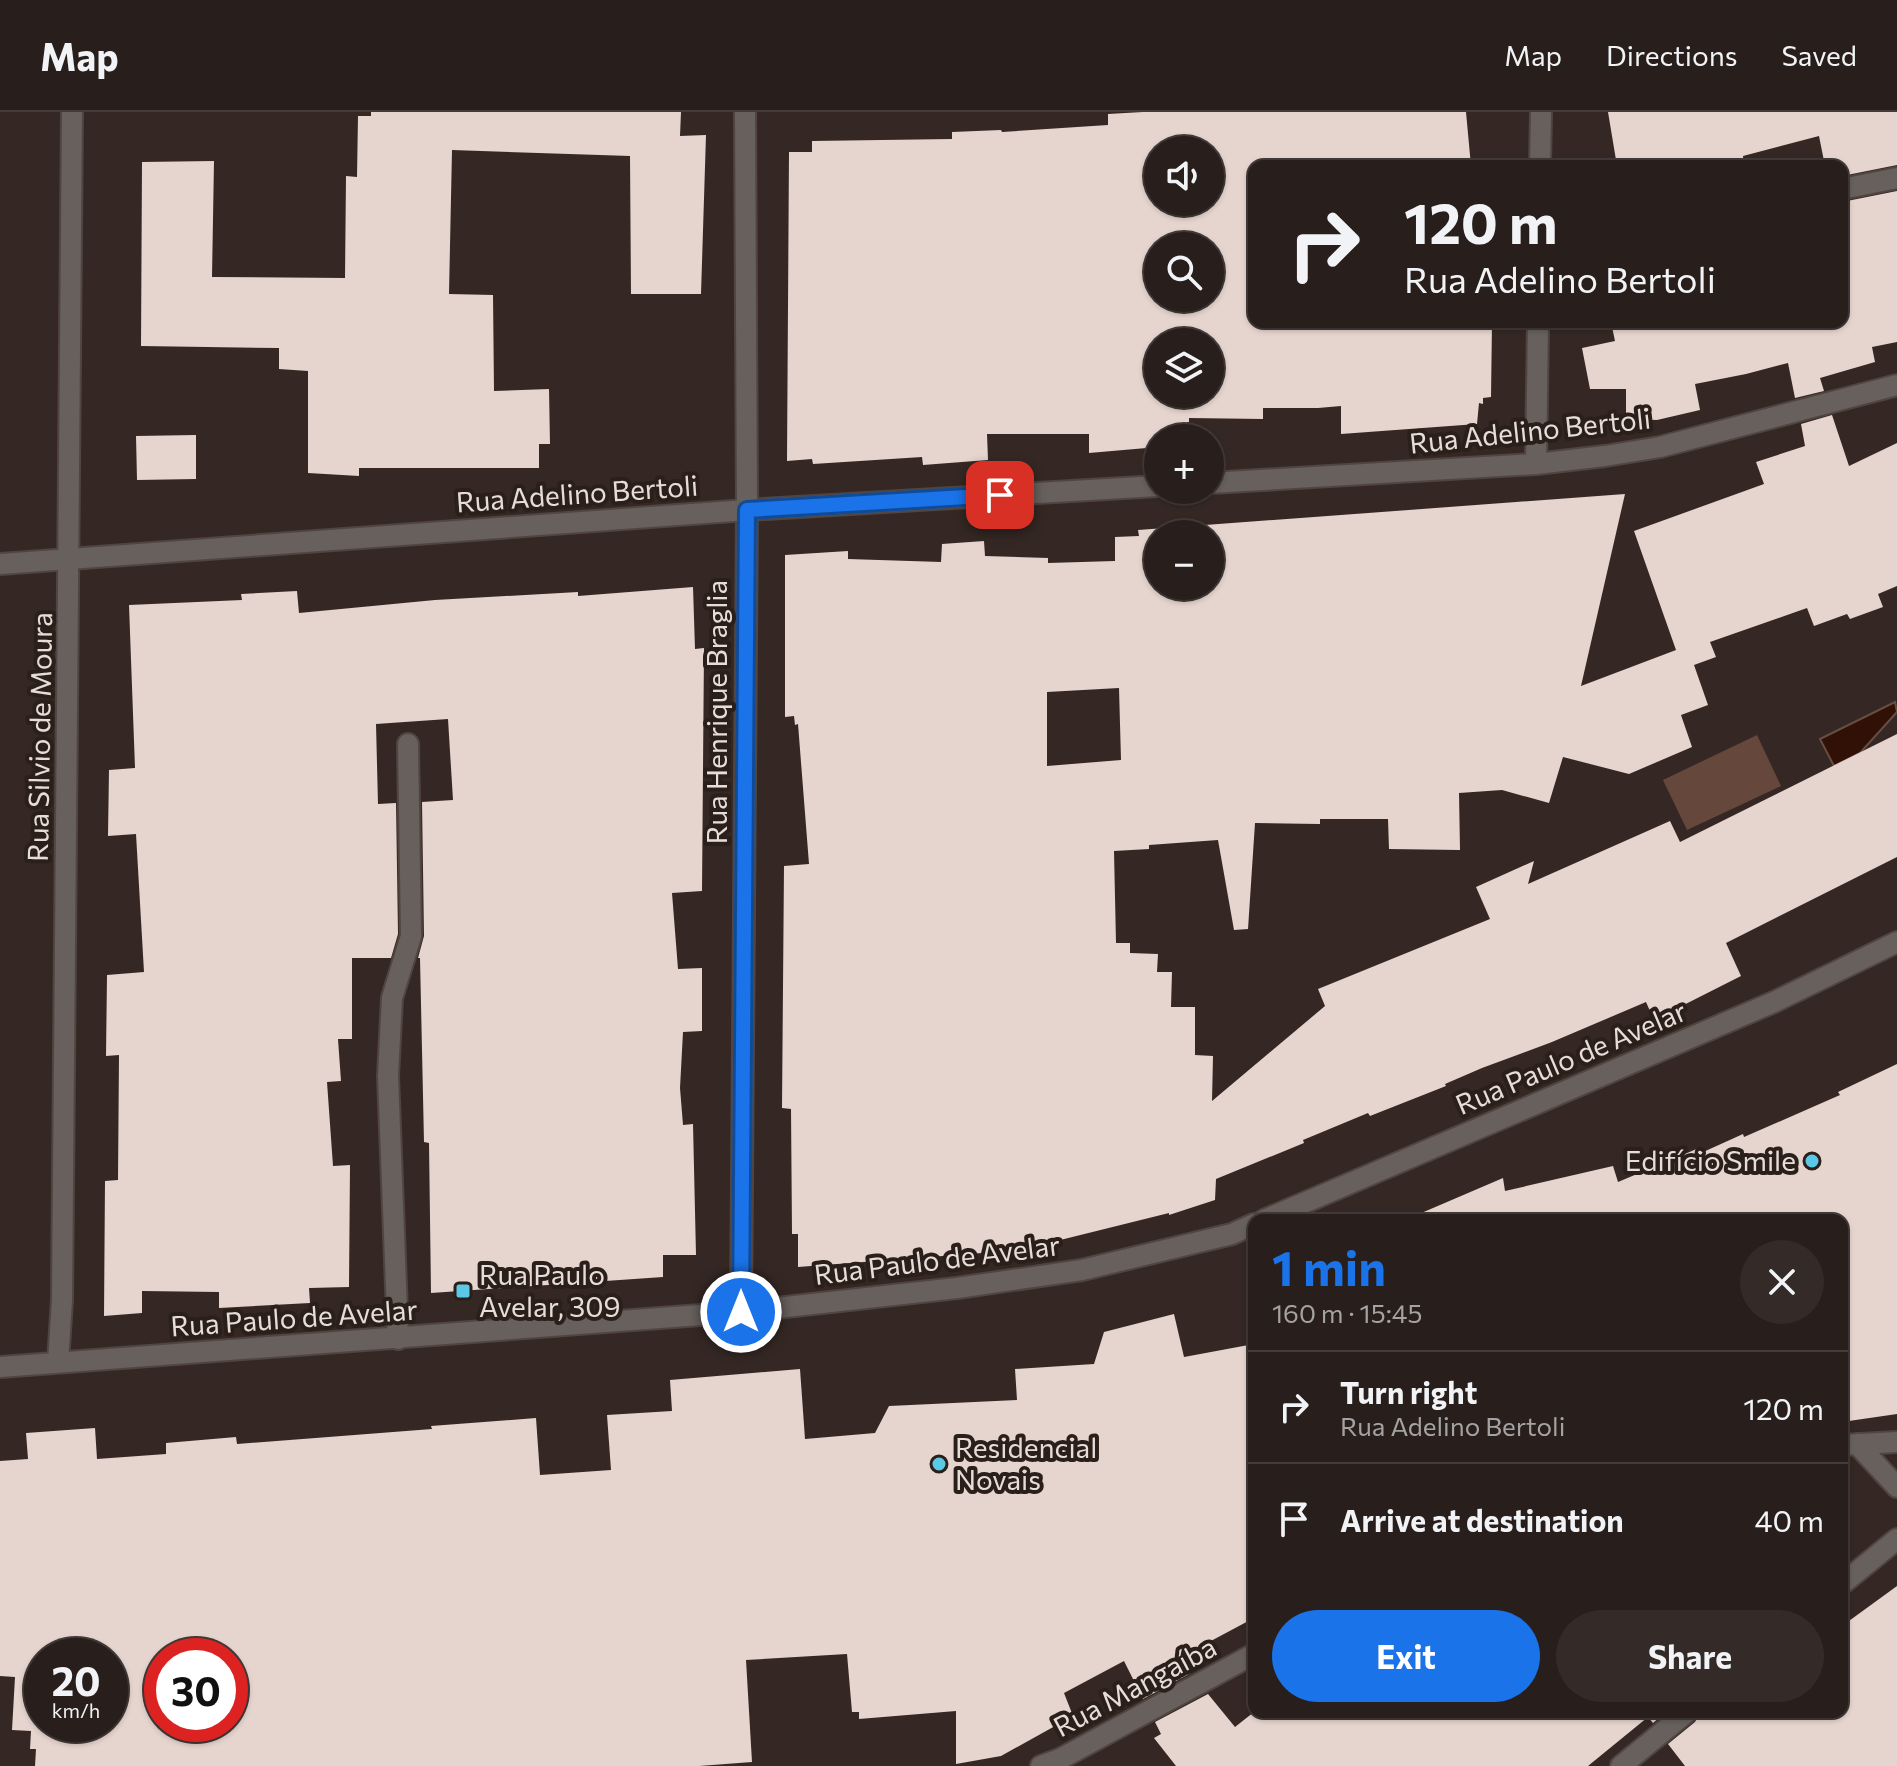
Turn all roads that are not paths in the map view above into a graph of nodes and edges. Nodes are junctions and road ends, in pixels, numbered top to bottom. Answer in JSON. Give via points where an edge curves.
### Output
{"nodes":[{"id":1,"x":72,"y":112,"type":"edge"},
{"id":2,"x":745,"y":112,"type":"edge"},
{"id":3,"x":1541,"y":112,"type":"edge"},
{"id":4,"x":1540,"y":160,"type":"edge"},
{"id":5,"x":1897,"y":178,"type":"edge"},
{"id":6,"x":1848,"y":188,"type":"edge"},
{"id":7,"x":1538,"y":328,"type":"edge"},
{"id":8,"x":1897,"y":385,"type":"edge"},
{"id":9,"x":1536,"y":464,"type":"junction"},
{"id":10,"x":1224,"y":482,"type":"edge"},
{"id":11,"x":1144,"y":487,"type":"edge"},
{"id":12,"x":747,"y":510,"type":"junction"},
{"id":13,"x":70,"y":558,"type":"junction"},
{"id":14,"x":0,"y":564,"type":"edge"},
{"id":15,"x":408,"y":744,"type":"dead end"},
{"id":16,"x":1897,"y":942,"type":"edge"},
{"id":17,"x":1278,"y":1214,"type":"edge"},
{"id":18,"x":1248,"y":1227,"type":"edge"},
{"id":19,"x":741,"y":1312,"type":"junction"},
{"id":20,"x":398,"y":1339,"type":"junction"},
{"id":21,"x":58,"y":1362,"type":"junction"},
{"id":22,"x":0,"y":1367,"type":"edge"},
{"id":23,"x":1897,"y":1442,"type":"edge"},
{"id":24,"x":1850,"y":1445,"type":"edge"},
{"id":25,"x":1897,"y":1487,"type":"edge"},
{"id":26,"x":1897,"y":1539,"type":"edge"},
{"id":27,"x":1848,"y":1579,"type":"edge"},
{"id":28,"x":1248,"y":1657,"type":"edge"},
{"id":29,"x":1680,"y":1718,"type":"edge"},
{"id":30,"x":1041,"y":1766,"type":"edge"},
{"id":31,"x":1621,"y":1766,"type":"edge"}],
"edges":[{"from":1,"to":13,"type":"street","name":"Rua Silvio de Moura"},
{"from":2,"to":12,"type":"street","name":"Rua Henrique Braglia"},
{"from":3,"to":4,"type":"street"},
{"from":5,"to":6,"type":"street"},
{"from":7,"to":9,"type":"street"},
{"from":8,"to":9,"type":"street","name":"Rua Adelino Bertoli","via":[[1660,447]]},
{"from":9,"to":10,"type":"street","name":"Rua Adelino Bertoli"},
{"from":11,"to":12,"type":"street","name":"Rua Adelino Bertoli"},
{"from":12,"to":13,"type":"street","name":"Rua Adelino Bertoli"},
{"from":12,"to":19,"type":"street","name":"Rua Henrique Braglia"},
{"from":13,"to":14,"type":"street","name":"Rua Adelino Bertoli"},
{"from":13,"to":21,"type":"street","name":"Rua Silvio de Moura"},
{"from":15,"to":20,"type":"street","via":[[411,936],[392,998],[388,1076]]},
{"from":16,"to":17,"type":"street","name":"Rua Paulo de Avelar","via":[[1774,1002]]},
{"from":18,"to":19,"type":"street","name":"Rua Paulo de Avelar","via":[[1082,1270]]},
{"from":19,"to":20,"type":"street","name":"Rua Paulo de Avelar"},
{"from":20,"to":21,"type":"street","name":"Rua Paulo de Avelar"},
{"from":21,"to":22,"type":"street","name":"Rua Paulo de Avelar"},
{"from":23,"to":24,"type":"street"},
{"from":24,"to":25,"type":"street"},
{"from":26,"to":27,"type":"street"},
{"from":28,"to":30,"type":"street","name":"Rua Mangaíba"},
{"from":29,"to":31,"type":"street"}]}
